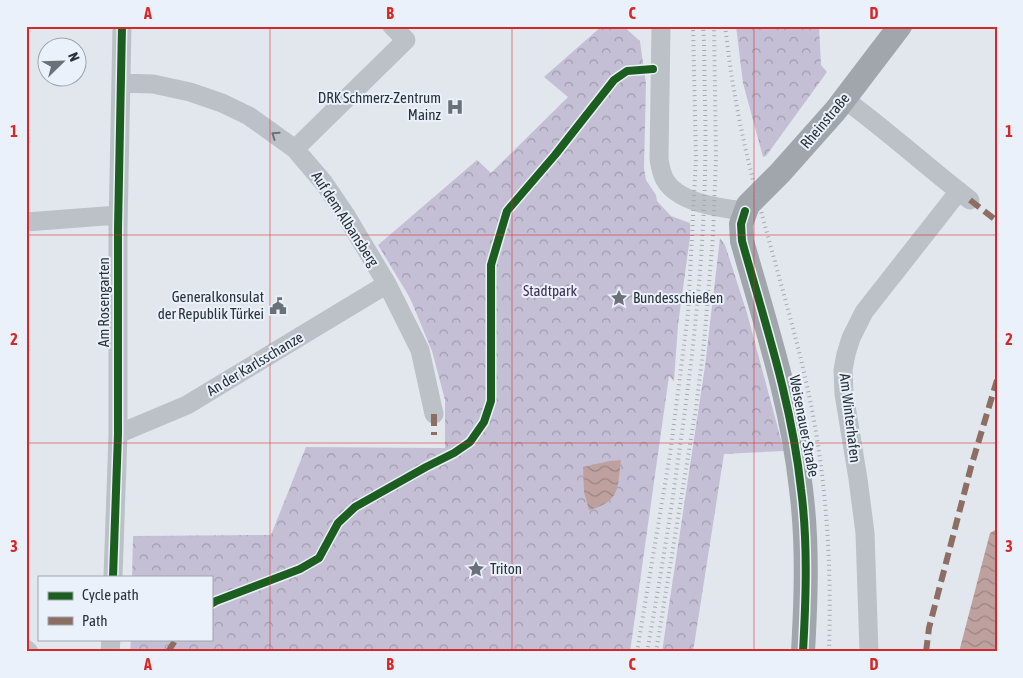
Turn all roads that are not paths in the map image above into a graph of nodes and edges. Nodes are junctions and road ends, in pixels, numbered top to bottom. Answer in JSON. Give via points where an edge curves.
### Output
{"nodes":[{"id":1,"x":122,"y":26,"type":"edge"},
{"id":2,"x":392,"y":26,"type":"edge"},
{"id":3,"x":900,"y":26,"type":"edge"},
{"id":4,"x":658,"y":27,"type":"edge"},
{"id":5,"x":121,"y":83,"type":"junction"},
{"id":6,"x":840,"y":104,"type":"junction"},
{"id":7,"x":295,"y":149,"type":"junction"},
{"id":8,"x":745,"y":211,"type":"junction"},
{"id":9,"x":118,"y":215,"type":"junction"},
{"id":10,"x":26,"y":222,"type":"edge"},
{"id":11,"x":387,"y":284,"type":"junction"},
{"id":12,"x":434,"y":414,"type":"dead end"},
{"id":13,"x":118,"y":434,"type":"junction"},
{"id":14,"x":113,"y":576,"type":"edge"},
{"id":15,"x":26,"y":649,"type":"edge"},
{"id":16,"x":29,"y":652,"type":"edge"},
{"id":17,"x":803,"y":652,"type":"edge"},
{"id":18,"x":869,"y":652,"type":"edge"}],
"edges":[{"from":1,"to":5,"type":"street","name":"Am Rosengarten"},
{"from":2,"to":7,"type":"street","via":[[406,40]]},
{"from":3,"to":6,"type":"main road","name":"Rheinstraße"},
{"from":4,"to":8,"type":"street","via":[[659,159],[664,178],[674,191],[690,199]]},
{"from":7,"to":5,"type":"street","name":"Auf dem Albansberg","one_way":true,"via":[[249,116],[222,102],[153,84]]},
{"from":5,"to":9,"type":"street","name":"Am Rosengarten"},
{"from":6,"to":8,"type":"main road","name":"Rheinstraße"},
{"from":6,"to":18,"type":"street","name":"Am Winterhafen","via":[[883,127],[958,191],[864,312],[846,354],[843,382],[865,533]]},
{"from":7,"to":11,"type":"street","name":"Auf dem Albansberg","via":[[324,183]]},
{"from":8,"to":17,"type":"main road","name":"Weisenauer Straße","via":[[740,224],[742,242],[779,372],[802,490],[806,562]]},
{"from":9,"to":10,"type":"street"},
{"from":9,"to":13,"type":"street","name":"Am Rosengarten"},
{"from":11,"to":12,"type":"street","name":"Auf dem Albansberg","via":[[420,350]]},
{"from":11,"to":13,"type":"street","name":"An der Karlsschanze","via":[[187,405]]},
{"from":13,"to":14,"type":"street","name":"Am Rosengarten"},
{"from":15,"to":16,"type":"street"}]}
